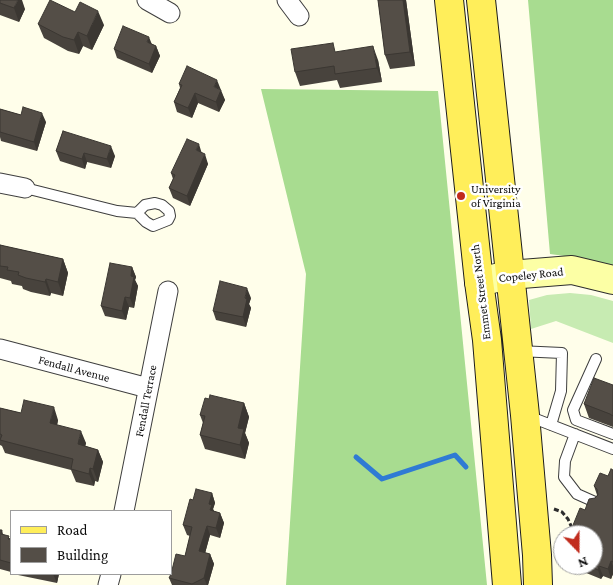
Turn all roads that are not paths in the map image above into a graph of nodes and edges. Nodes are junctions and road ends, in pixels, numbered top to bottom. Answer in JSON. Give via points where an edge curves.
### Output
{"nodes":[{"id":1,"x":147,"y":0,"type":"edge"},
{"id":2,"x":287,"y":0,"type":"edge"},
{"id":3,"x":449,"y":0,"type":"edge"},
{"id":4,"x":481,"y":0,"type":"edge"},
{"id":5,"x":170,"y":13,"type":"dead end"},
{"id":6,"x":299,"y":16,"type":"dead end"},
{"id":7,"x":0,"y":183,"type":"edge"},
{"id":8,"x":25,"y":188,"type":"joint"},
{"id":9,"x":137,"y":213,"type":"dead end"},
{"id":10,"x":509,"y":275,"type":"junction"},
{"id":11,"x":613,"y":280,"type":"edge"},
{"id":12,"x":479,"y":282,"type":"junction"},
{"id":13,"x":168,"y":291,"type":"dead end"},
{"id":14,"x":0,"y":349,"type":"edge"},
{"id":15,"x":518,"y":351,"type":"junction"},
{"id":16,"x":596,"y":359,"type":"dead end"},
{"id":17,"x":148,"y":388,"type":"junction"},
{"id":18,"x":524,"y":414,"type":"junction"},
{"id":19,"x":551,"y":425,"type":"junction"},
{"id":20,"x":575,"y":434,"type":"junction"},
{"id":21,"x":613,"y":434,"type":"edge"},
{"id":22,"x":613,"y":448,"type":"edge"},
{"id":23,"x":595,"y":502,"type":"edge"},
{"id":24,"x":124,"y":510,"type":"edge"},
{"id":25,"x":507,"y":585,"type":"edge"},
{"id":26,"x":538,"y":585,"type":"edge"}],
"edges":[{"from":1,"to":5,"type":"street"},
{"from":2,"to":6,"type":"street"},
{"from":3,"to":12,"type":"main road","name":"Emmet Street North"},
{"from":4,"to":10,"type":"main road"},
{"from":7,"to":8,"type":"street"},
{"from":8,"to":9,"type":"lane"},
{"from":10,"to":11,"type":"street","name":"Copeley Road","via":[[572,270]]},
{"from":10,"to":12,"type":"street","name":"Copeley Road"},
{"from":10,"to":15,"type":"main road"},
{"from":12,"to":25,"type":"main road","name":"Emmet Street North","via":[[487,340]]},
{"from":13,"to":17,"type":"street","name":"Fendall Terrace"},
{"from":14,"to":17,"type":"street","name":"Fendall Avenue"},
{"from":15,"to":18,"type":"main road"},
{"from":15,"to":19,"type":"lane","via":[[565,352],[561,391]]},
{"from":16,"to":21,"type":"lane","via":[[573,410],[576,420]]},
{"from":17,"to":24,"type":"street","name":"Fendall Terrace"},
{"from":18,"to":19,"type":"lane"},
{"from":18,"to":26,"type":"main road"},
{"from":19,"to":20,"type":"lane"},
{"from":20,"to":22,"type":"lane"},
{"from":20,"to":23,"type":"lane","via":[[565,461],[564,477],[577,494]]}]}
